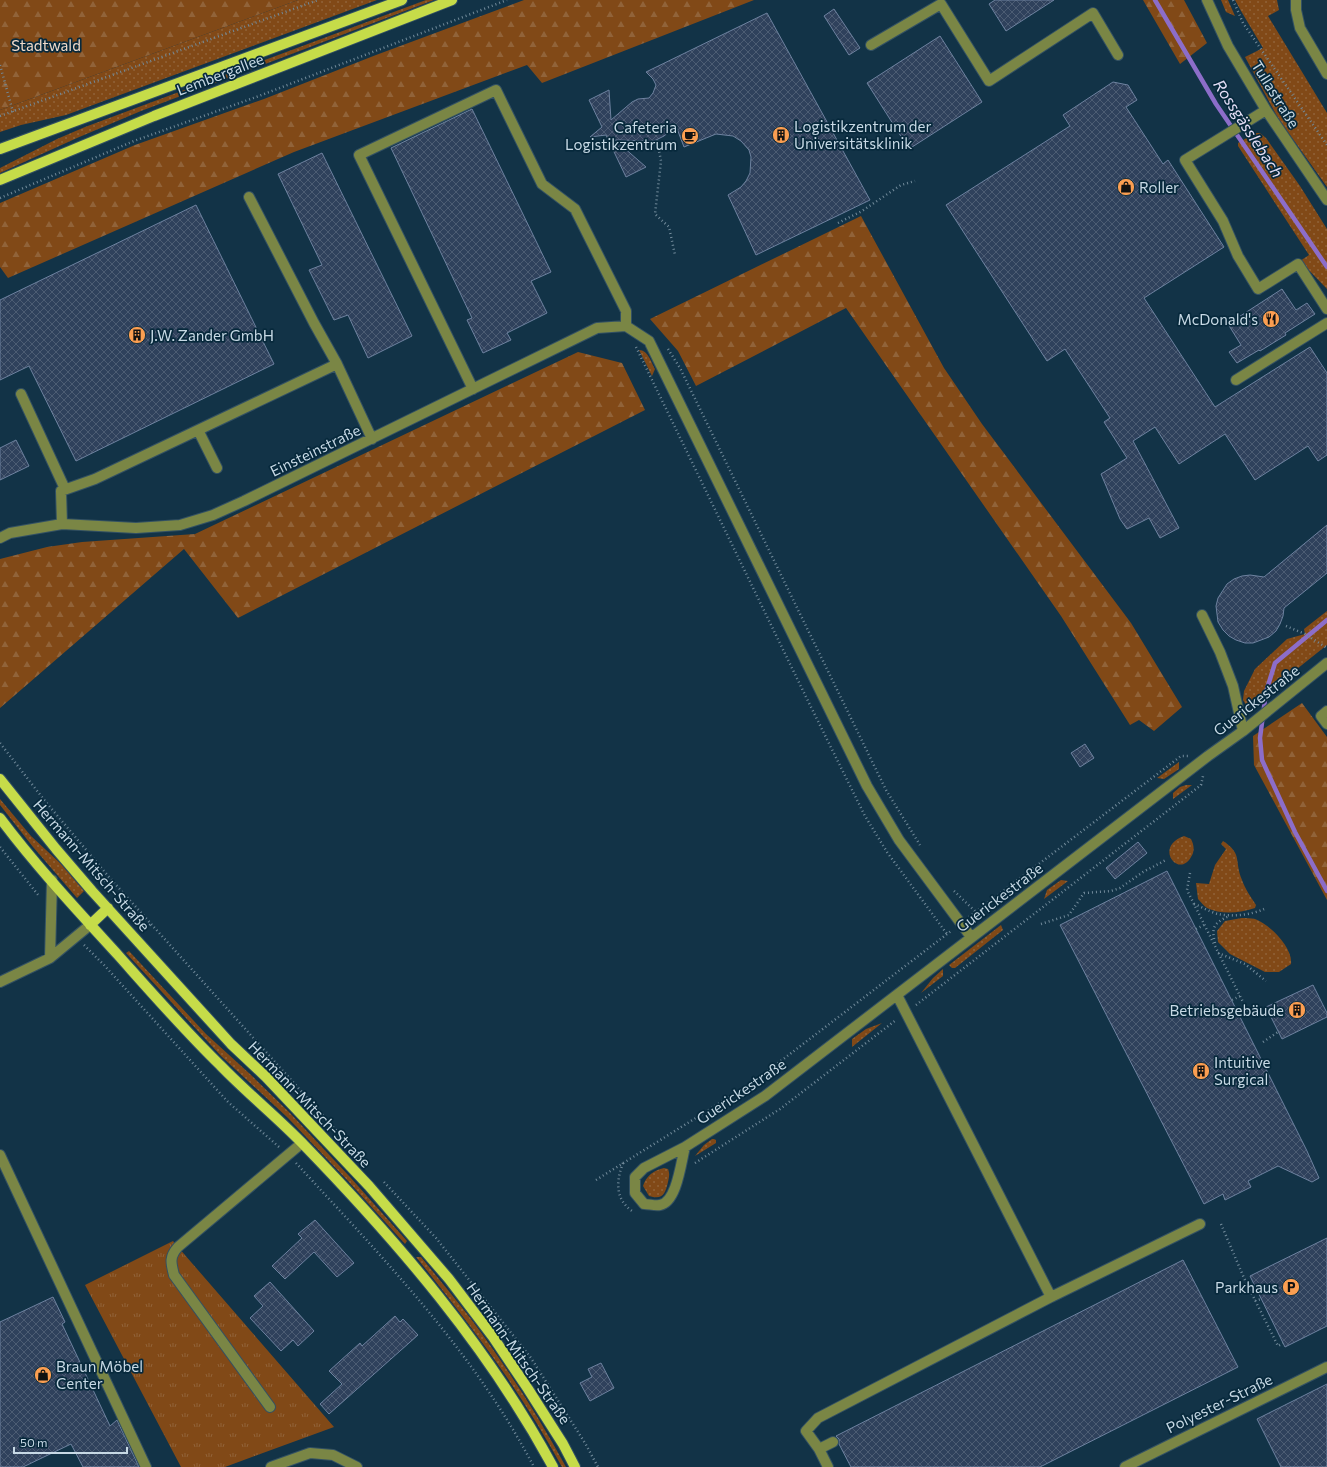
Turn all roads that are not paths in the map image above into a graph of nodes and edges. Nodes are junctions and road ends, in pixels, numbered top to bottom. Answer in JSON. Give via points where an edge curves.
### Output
{"nodes":[{"id":1,"x":402,"y":0,"type":"edge"},
{"id":2,"x":452,"y":0,"type":"edge"},
{"id":3,"x":1207,"y":0,"type":"edge"},
{"id":4,"x":1296,"y":0,"type":"edge"},
{"id":5,"x":871,"y":45,"type":"dead end"},
{"id":6,"x":1118,"y":55,"type":"dead end"},
{"id":7,"x":1327,"y":74,"type":"edge"},
{"id":8,"x":1266,"y":110,"type":"junction"},
{"id":9,"x":0,"y":149,"type":"edge"},
{"id":10,"x":0,"y":180,"type":"edge"},
{"id":11,"x":250,"y":197,"type":"dead end"},
{"id":12,"x":1327,"y":200,"type":"edge"},
{"id":13,"x":1327,"y":310,"type":"edge"},
{"id":14,"x":1327,"y":323,"type":"edge"},
{"id":15,"x":626,"y":326,"type":"junction"},
{"id":16,"x":337,"y":364,"type":"junction"},
{"id":17,"x":1236,"y":380,"type":"dead end"},
{"id":18,"x":473,"y":389,"type":"junction"},
{"id":19,"x":21,"y":394,"type":"dead end"},
{"id":20,"x":198,"y":430,"type":"junction"},
{"id":21,"x":372,"y":439,"type":"junction"},
{"id":22,"x":217,"y":468,"type":"dead end"},
{"id":23,"x":65,"y":489,"type":"junction"},
{"id":24,"x":62,"y":524,"type":"junction"},
{"id":25,"x":0,"y":538,"type":"edge"},
{"id":26,"x":1202,"y":615,"type":"dead end"},
{"id":27,"x":1327,"y":663,"type":"edge"},
{"id":28,"x":1327,"y":711,"type":"edge"},
{"id":29,"x":1327,"y":724,"type":"edge"},
{"id":30,"x":1243,"y":731,"type":"junction"},
{"id":31,"x":0,"y":779,"type":"edge"},
{"id":32,"x":0,"y":818,"type":"edge"},
{"id":33,"x":52,"y":880,"type":"junction"},
{"id":34,"x":108,"y":908,"type":"junction"},
{"id":35,"x":90,"y":924,"type":"junction"},
{"id":36,"x":971,"y":937,"type":"junction"},
{"id":37,"x":50,"y":958,"type":"junction"},
{"id":38,"x":0,"y":982,"type":"edge"},
{"id":39,"x":897,"y":995,"type":"junction"},
{"id":40,"x":302,"y":1143,"type":"junction"},
{"id":41,"x":685,"y":1147,"type":"junction"},
{"id":42,"x":0,"y":1155,"type":"edge"},
{"id":43,"x":1200,"y":1224,"type":"dead end"},
{"id":44,"x":1051,"y":1297,"type":"junction"},
{"id":45,"x":1327,"y":1367,"type":"edge"},
{"id":46,"x":270,"y":1407,"type":"dead end"},
{"id":47,"x":833,"y":1442,"type":"dead end"},
{"id":48,"x":819,"y":1449,"type":"junction"},
{"id":49,"x":826,"y":1464,"type":"edge"},
{"id":50,"x":146,"y":1467,"type":"edge"},
{"id":51,"x":271,"y":1467,"type":"edge"},
{"id":52,"x":357,"y":1467,"type":"edge"},
{"id":53,"x":553,"y":1467,"type":"edge"},
{"id":54,"x":575,"y":1467,"type":"edge"},
{"id":55,"x":1125,"y":1467,"type":"edge"}],
"edges":[{"from":1,"to":9,"type":"main road","name":"Lembergallee"},
{"from":2,"to":10,"type":"main road","name":"Lembergallee","via":[[154,116]]},
{"from":3,"to":8,"type":"street","name":"Tullastraße","via":[[1228,46]]},
{"from":4,"to":7,"type":"street","via":[[1300,28]]},
{"from":5,"to":6,"type":"street","via":[[941,4],[989,81],[1093,13]]},
{"from":8,"to":12,"type":"street","name":"Tullastraße"},
{"from":8,"to":13,"type":"street","via":[[1185,160],[1223,221],[1238,256],[1258,289],[1298,264]]},
{"from":11,"to":16,"type":"street"},
{"from":14,"to":17,"type":"street"},
{"from":15,"to":18,"type":"street","name":"Einsteinstraße","via":[[597,328]]},
{"from":15,"to":18,"type":"street","via":[[626,312],[575,209],[542,184],[496,90],[359,155]]},
{"from":15,"to":36,"type":"street","via":[[648,341],[867,786],[898,840]]},
{"from":16,"to":20,"type":"street"},
{"from":16,"to":21,"type":"street"},
{"from":18,"to":21,"type":"street","name":"Einsteinstraße"},
{"from":19,"to":23,"type":"street"},
{"from":20,"to":22,"type":"street"},
{"from":20,"to":23,"type":"street","via":[[95,479]]},
{"from":21,"to":24,"type":"street","name":"Einsteinstraße","via":[[213,515],[180,525],[136,528]]},
{"from":23,"to":24,"type":"street","via":[[61,490]]},
{"from":24,"to":25,"type":"street","name":"Einsteinstraße","via":[[10,533]]},
{"from":26,"to":30,"type":"street","via":[[1233,686]]},
{"from":27,"to":30,"type":"street","name":"Guerickestraße"},
{"from":28,"to":29,"type":"street","via":[[1321,716]]},
{"from":30,"to":36,"type":"street","name":"Guerickestraße"},
{"from":31,"to":34,"type":"main road","name":"Hermann-Mitsch-Straße"},
{"from":32,"to":33,"type":"main road","name":"Hermann-Mitsch-Straße"},
{"from":33,"to":35,"type":"main road","name":"Hermann-Mitsch-Straße"},
{"from":33,"to":37,"type":"street"},
{"from":34,"to":35,"type":"main road"},
{"from":34,"to":54,"type":"main road","name":"Hermann-Mitsch-Straße","via":[[231,1044],[369,1186],[449,1279],[528,1389]]},
{"from":35,"to":37,"type":"street"},
{"from":35,"to":40,"type":"main road","name":"Hermann-Mitsch-Straße","via":[[220,1066]]},
{"from":36,"to":39,"type":"street","name":"Guerickestraße"},
{"from":37,"to":38,"type":"street"},
{"from":39,"to":41,"type":"street","name":"Guerickestraße","via":[[765,1096]]},
{"from":39,"to":44,"type":"street"},
{"from":40,"to":46,"type":"street","via":[[175,1250],[170,1262],[174,1275]]},
{"from":40,"to":53,"type":"main road","name":"Hermann-Mitsch-Straße","via":[[372,1218],[441,1299],[515,1404]]},
{"from":41,"to":41,"type":"street","name":"Guerickestraße","via":[[675,1189],[669,1200],[660,1205],[644,1204],[635,1194],[635,1177],[644,1168]]},
{"from":42,"to":50,"type":"street"},
{"from":43,"to":44,"type":"street"},
{"from":44,"to":48,"type":"street","via":[[818,1418],[806,1431]]},
{"from":45,"to":55,"type":"street","name":"Polyester-Straße"},
{"from":47,"to":48,"type":"street"},
{"from":48,"to":49,"type":"street"},
{"from":51,"to":52,"type":"street","via":[[310,1453],[333,1455]]}]}
